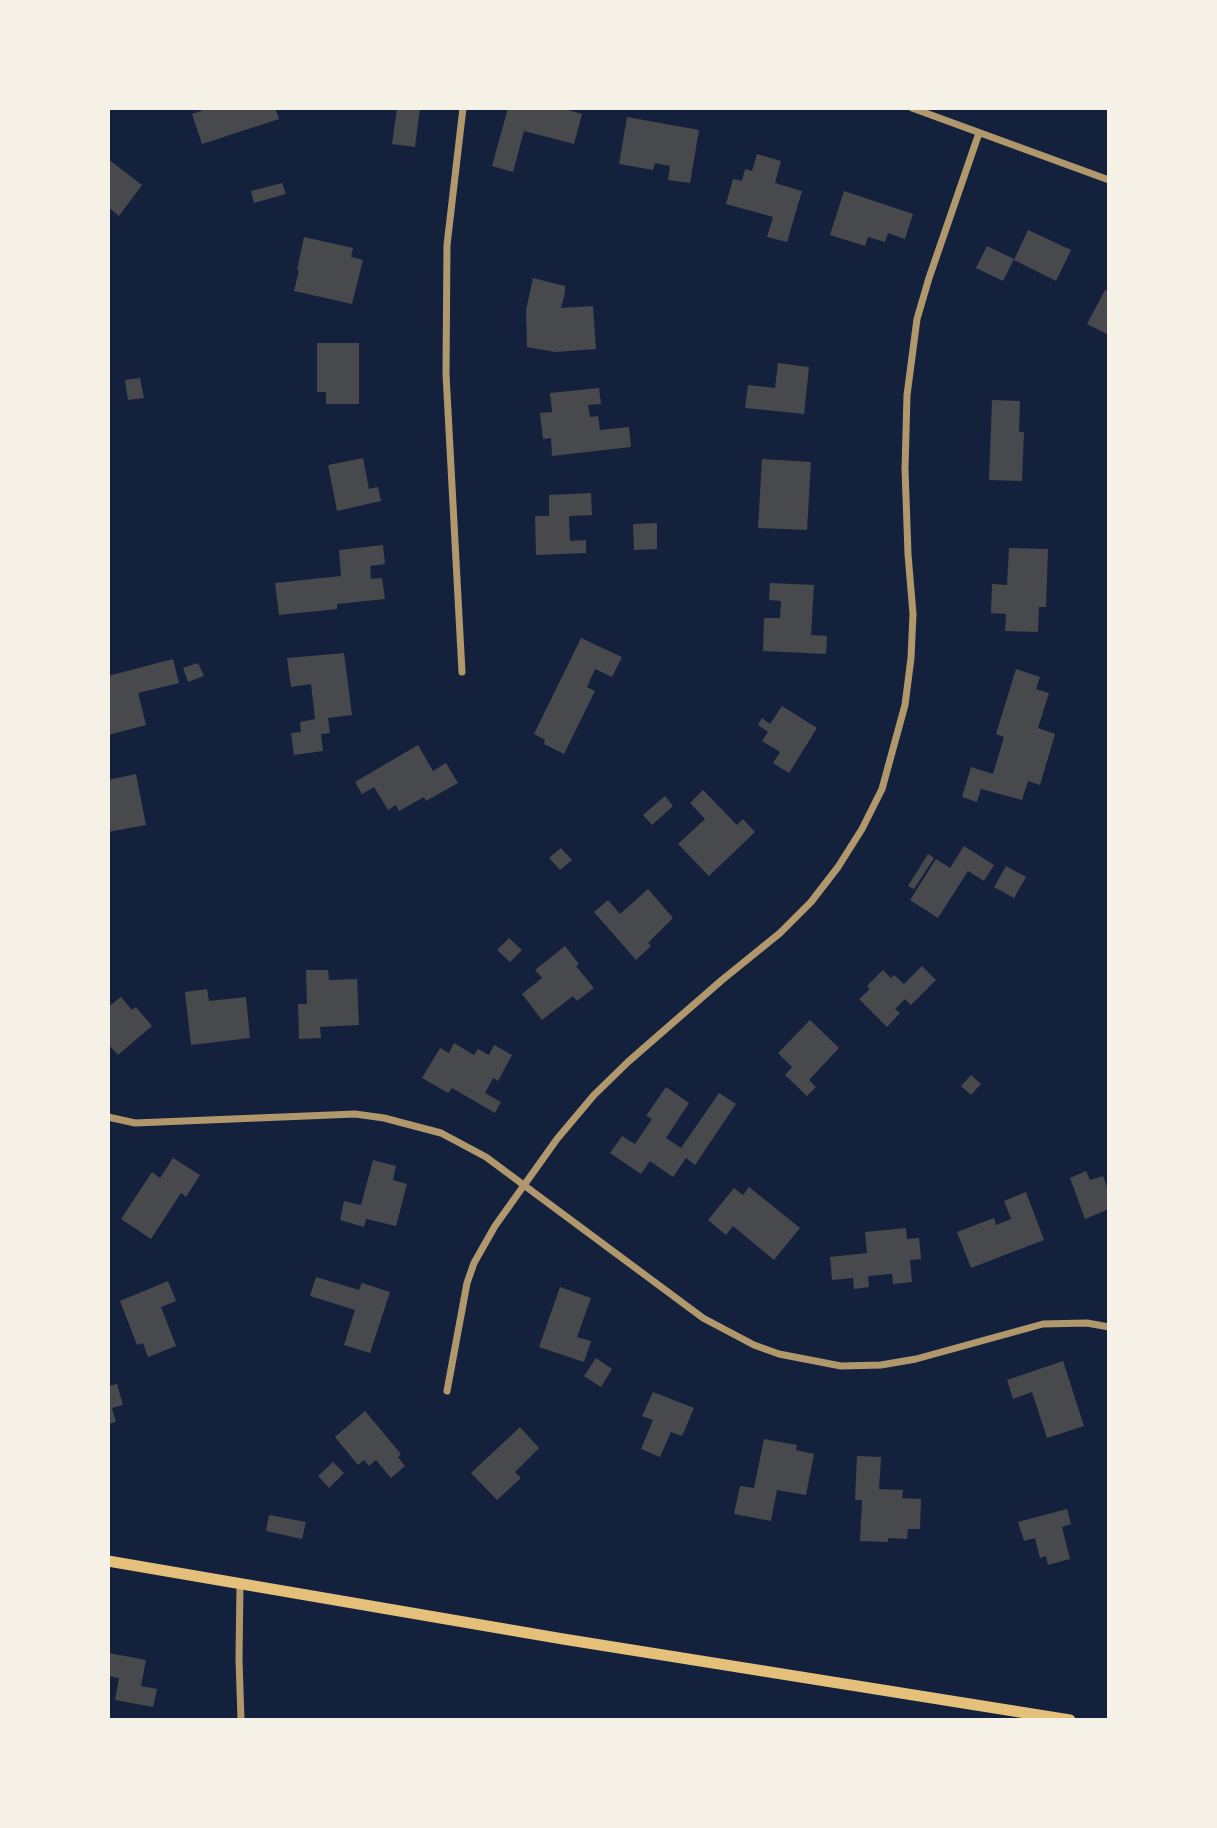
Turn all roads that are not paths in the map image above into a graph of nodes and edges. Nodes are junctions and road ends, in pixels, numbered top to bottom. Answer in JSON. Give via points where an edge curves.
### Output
{"nodes":[{"id":1,"x":463,"y":108,"type":"edge"},
{"id":2,"x":912,"y":108,"type":"edge"},
{"id":3,"x":979,"y":133,"type":"junction"},
{"id":4,"x":1109,"y":180,"type":"edge"},
{"id":5,"x":462,"y":672,"type":"dead end"},
{"id":6,"x":108,"y":1117,"type":"edge"},
{"id":7,"x":525,"y":1186,"type":"junction"},
{"id":8,"x":1109,"y":1327,"type":"edge"},
{"id":9,"x":447,"y":1391,"type":"dead end"},
{"id":10,"x":108,"y":1561,"type":"edge"},
{"id":11,"x":240,"y":1585,"type":"junction"},
{"id":12,"x":241,"y":1720,"type":"edge"},
{"id":13,"x":1067,"y":1720,"type":"edge"}],
"edges":[{"from":1,"to":5,"type":"street","via":[[447,245],[446,360]]},
{"from":2,"to":3,"type":"street"},
{"from":3,"to":4,"type":"street"},
{"from":3,"to":7,"type":"street","via":[[917,319],[905,469],[911,658],[905,705],[882,789],[862,829],[811,902],[594,1095]]},
{"from":6,"to":7,"type":"street","via":[[135,1123],[355,1114],[384,1118],[441,1133]]},
{"from":7,"to":8,"type":"street","via":[[703,1318],[754,1345],[803,1360],[881,1365],[1043,1324]]},
{"from":7,"to":9,"type":"street","via":[[474,1263]]},
{"from":10,"to":11,"type":"main road"},
{"from":11,"to":12,"type":"street"},
{"from":11,"to":13,"type":"main road"}]}
